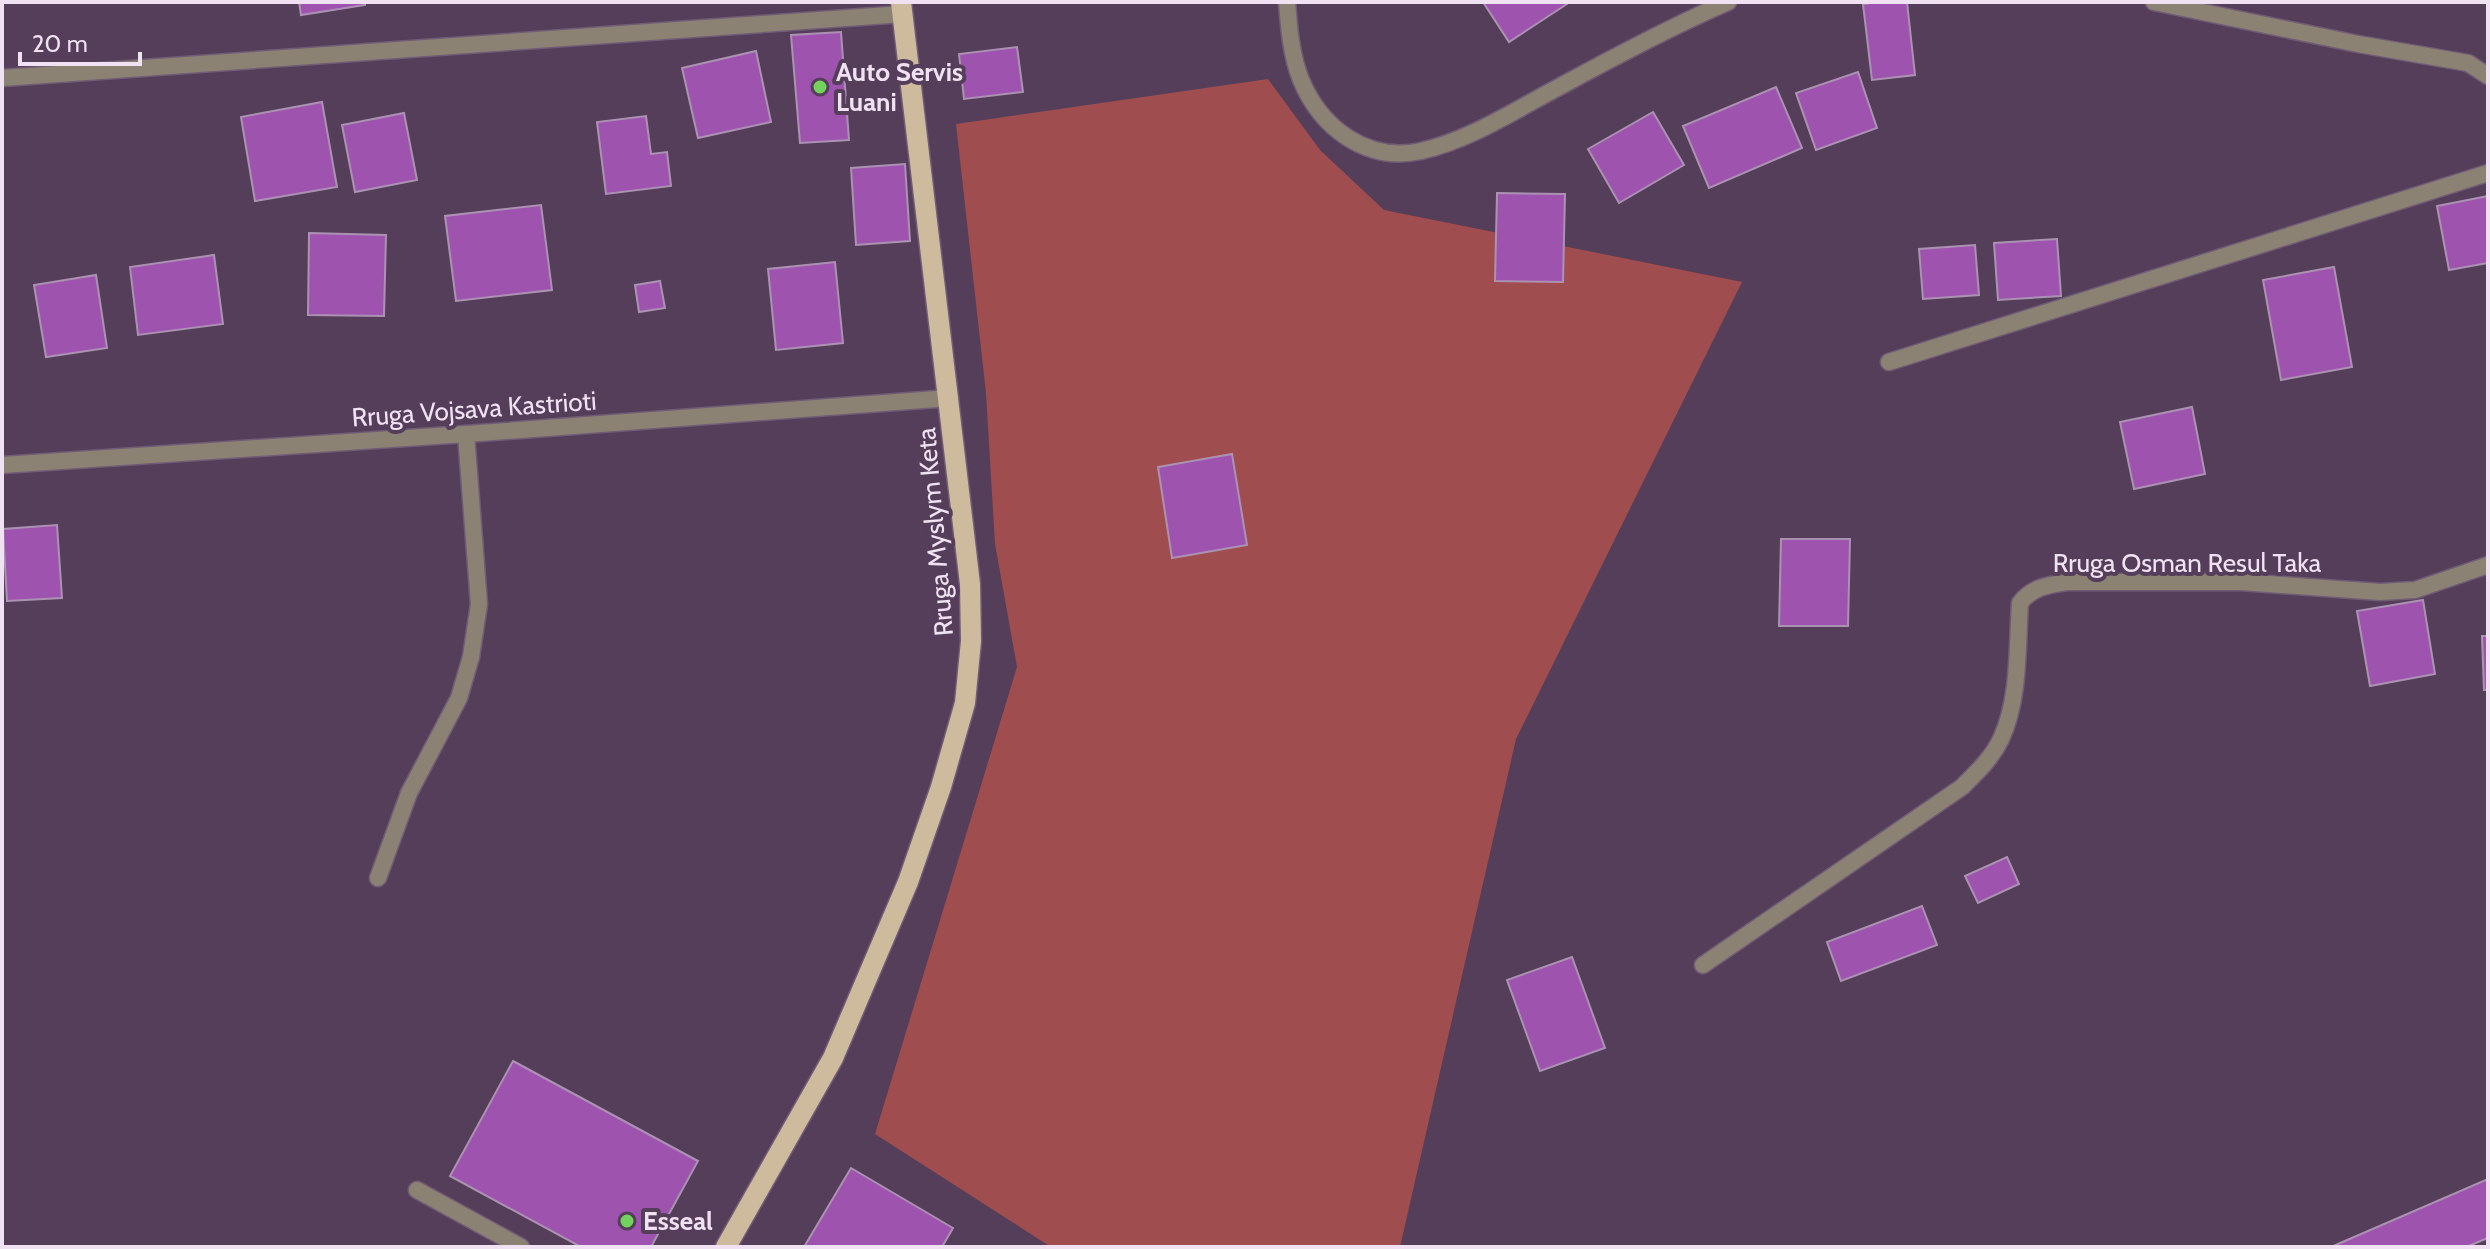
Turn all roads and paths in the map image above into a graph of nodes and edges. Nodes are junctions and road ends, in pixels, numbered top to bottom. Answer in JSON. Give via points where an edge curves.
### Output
{"nodes":[{"id":1,"x":1287,"y":2,"type":"edge"},
{"id":2,"x":1728,"y":2,"type":"edge"},
{"id":3,"x":2154,"y":2,"type":"edge"},
{"id":4,"x":902,"y":8,"type":"edge"},
{"id":5,"x":2488,"y":76,"type":"edge"},
{"id":6,"x":2,"y":78,"type":"edge"},
{"id":7,"x":2488,"y":173,"type":"edge"},
{"id":8,"x":1889,"y":362,"type":"dead end"},
{"id":9,"x":950,"y":398,"type":"junction"},
{"id":10,"x":466,"y":434,"type":"junction"},
{"id":11,"x":2,"y":465,"type":"edge"},
{"id":12,"x":2488,"y":565,"type":"edge"},
{"id":13,"x":378,"y":878,"type":"dead end"},
{"id":14,"x":1703,"y":965,"type":"dead end"},
{"id":15,"x":417,"y":1190,"type":"dead end"},
{"id":16,"x":521,"y":1247,"type":"edge"},
{"id":17,"x":726,"y":1247,"type":"edge"}],
"edges":[{"from":1,"to":2,"type":"street","via":[[1301,80],[1321,113],[1347,140],[1380,153],[1419,152],[1465,137]]},
{"from":3,"to":5,"type":"street","via":[[2468,63]]},
{"from":4,"to":6,"type":"street"},
{"from":4,"to":9,"type":"main road","name":"Rruga Myslym Keta"},
{"from":7,"to":8,"type":"street"},
{"from":9,"to":10,"type":"street","name":"Rruga Vojsava Kastrioti"},
{"from":9,"to":17,"type":"main road","name":"Rruga Myslym Keta","via":[[970,584],[965,703],[918,855],[868,979],[833,1058]]},
{"from":10,"to":11,"type":"street","name":"Rruga Vojsava Kastrioti"},
{"from":10,"to":13,"type":"street","via":[[479,604],[471,657],[459,698],[409,793]]},
{"from":12,"to":14,"type":"street","name":"Rruga Osman Resul Taka","via":[[2415,590],[2380,592],[2241,582],[2042,586],[2020,603],[2013,703],[2002,738],[1986,763],[1962,787]]},
{"from":15,"to":16,"type":"street"}]}
